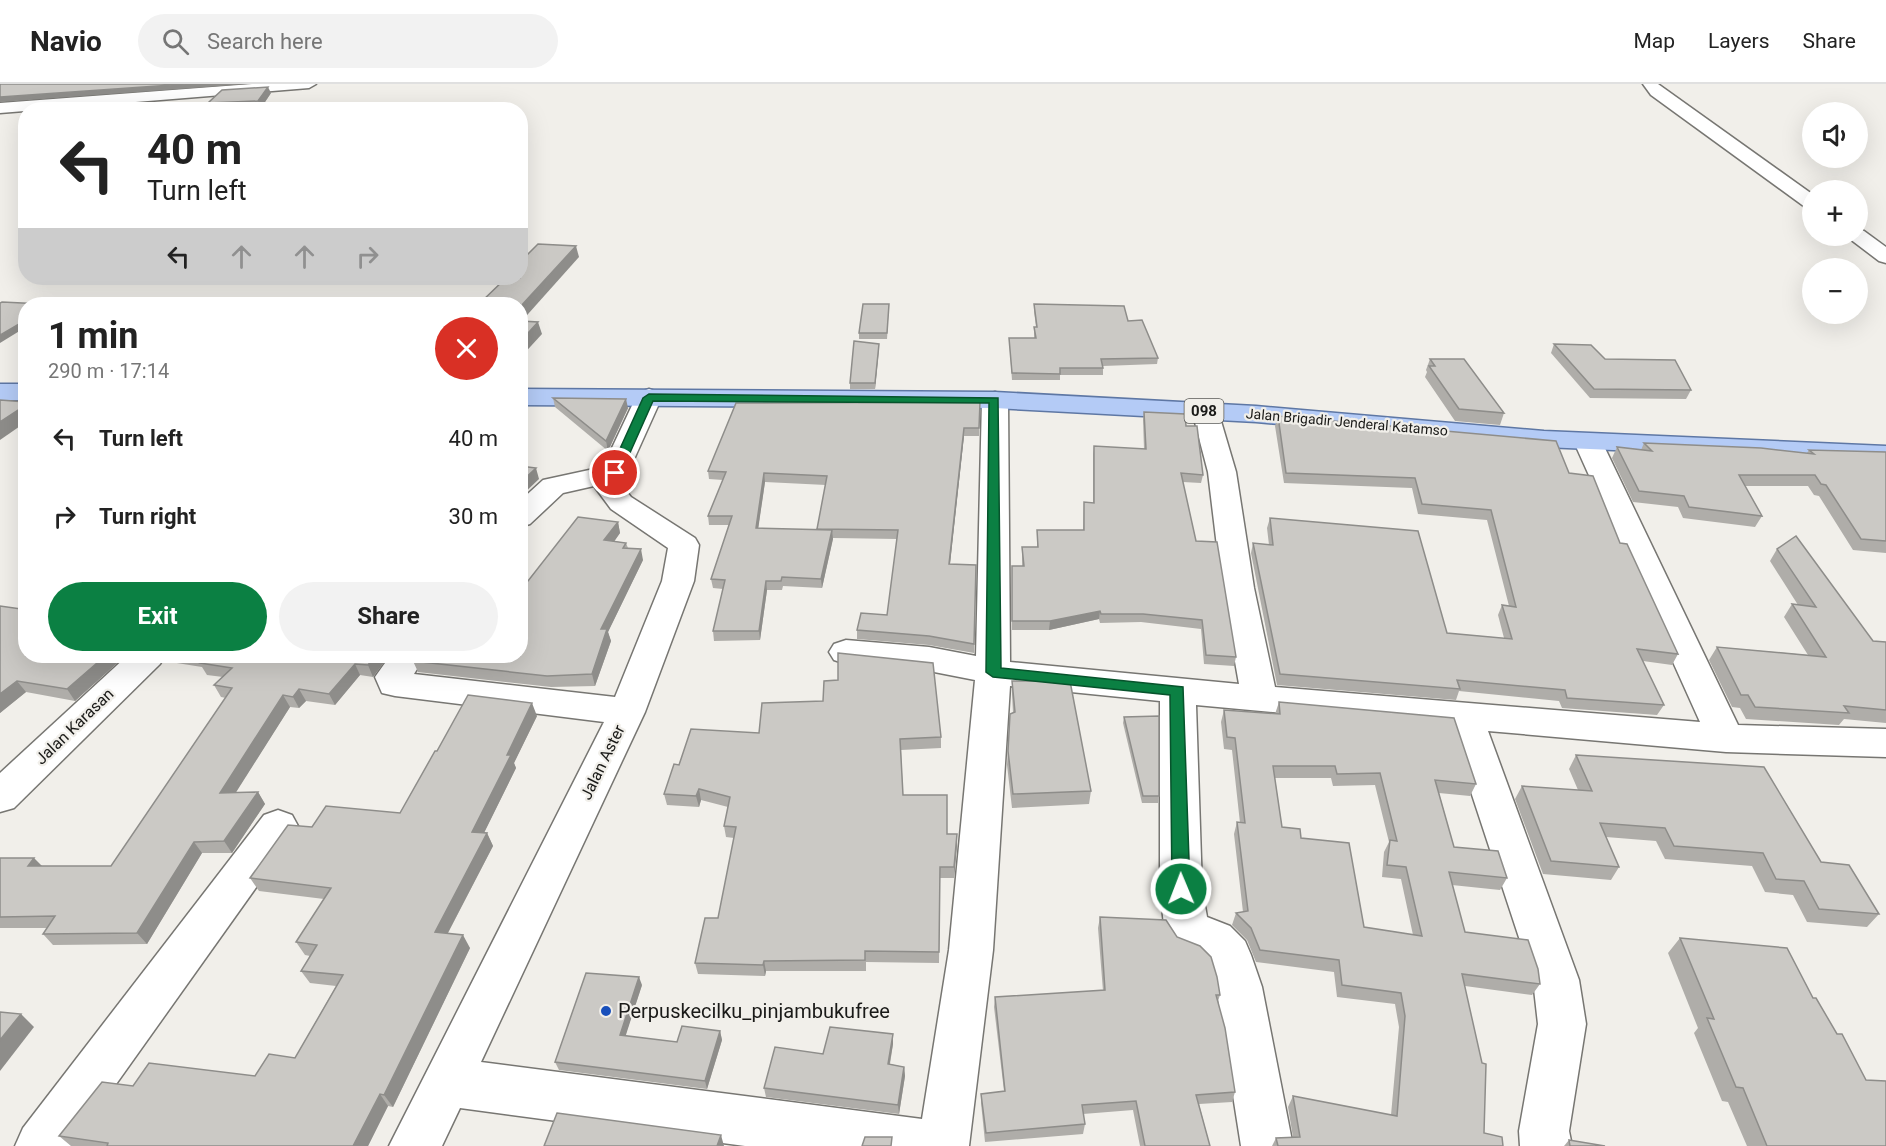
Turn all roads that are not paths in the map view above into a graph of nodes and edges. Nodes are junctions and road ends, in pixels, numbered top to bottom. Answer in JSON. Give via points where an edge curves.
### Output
{"nodes":[{"id":1,"x":309,"y":84,"type":"edge"},
{"id":2,"x":1650,"y":84,"type":"edge"},
{"id":3,"x":230,"y":87,"type":"edge"},
{"id":4,"x":66,"y":102,"type":"edge"},
{"id":5,"x":18,"y":106,"type":"edge"},
{"id":6,"x":0,"y":108,"type":"edge"},
{"id":7,"x":1802,"y":196,"type":"edge"},
{"id":8,"x":1868,"y":244,"type":"edge"},
{"id":9,"x":1886,"y":257,"type":"edge"},
{"id":10,"x":0,"y":392,"type":"edge"},
{"id":11,"x":18,"y":392,"type":"edge"},
{"id":12,"x":528,"y":397,"type":"edge"},
{"id":13,"x":649,"y":398,"type":"junction"},
{"id":14,"x":995,"y":400,"type":"junction"},
{"id":15,"x":1205,"y":411,"type":"junction"},
{"id":16,"x":1588,"y":442,"type":"junction"},
{"id":17,"x":1886,"y":454,"type":"edge"},
{"id":18,"x":615,"y":473,"type":"junction"},
{"id":19,"x":528,"y":510,"type":"edge"},
{"id":20,"x":846,"y":652,"type":"edge"},
{"id":21,"x":141,"y":663,"type":"edge"},
{"id":22,"x":403,"y":663,"type":"edge"},
{"id":23,"x":993,"y":672,"type":"junction"},
{"id":24,"x":1178,"y":691,"type":"junction"},
{"id":25,"x":1260,"y":699,"type":"junction"},
{"id":26,"x":627,"y":712,"type":"junction"},
{"id":27,"x":1464,"y":715,"type":"junction"},
{"id":28,"x":1726,"y":738,"type":"junction"},
{"id":29,"x":1886,"y":743,"type":"edge"},
{"id":30,"x":0,"y":797,"type":"edge"},
{"id":31,"x":278,"y":826,"type":"dead end"},
{"id":32,"x":448,"y":1082,"type":"junction"},
{"id":33,"x":41,"y":1146,"type":"edge"},
{"id":34,"x":415,"y":1146,"type":"edge"},
{"id":35,"x":936,"y":1146,"type":"edge"},
{"id":36,"x":943,"y":1146,"type":"edge"},
{"id":37,"x":1267,"y":1146,"type":"edge"},
{"id":38,"x":1546,"y":1146,"type":"edge"}],
"edges":[{"from":1,"to":3,"type":"street"},
{"from":2,"to":7,"type":"street"},
{"from":3,"to":4,"type":"street"},
{"from":5,"to":6,"type":"street"},
{"from":8,"to":9,"type":"street"},
{"from":10,"to":11,"type":"main road"},
{"from":12,"to":13,"type":"main road","name":"Jalan Brigadir Jenderal Katamso","number":"098"},
{"from":13,"to":14,"type":"main road","name":"Jalan Brigadir Jenderal Katamso","number":"098"},
{"from":13,"to":18,"type":"street"},
{"from":14,"to":15,"type":"main road","name":"Jalan Brigadir Jenderal Katamso","number":"098"},
{"from":14,"to":23,"type":"street"},
{"from":15,"to":16,"type":"main road","name":"Jalan Brigadir Jenderal Katamso","number":"098"},
{"from":15,"to":25,"type":"street","via":[[1222,472],[1238,588]]},
{"from":16,"to":17,"type":"main road","name":"Jalan Brigadir Jenderal Katamso","number":"098"},
{"from":16,"to":28,"type":"street"},
{"from":18,"to":19,"type":"street","via":[[553,486]]},
{"from":18,"to":26,"type":"street","name":"Jalan Aster","via":[[609,486],[621,503],[684,545],[678,581]]},
{"from":20,"to":23,"type":"street","via":[[929,659]]},
{"from":21,"to":30,"type":"street","name":"Jalan Karasan"},
{"from":22,"to":26,"type":"street","via":[[393,677],[395,684]]},
{"from":23,"to":24,"type":"street"},
{"from":23,"to":36,"type":"street","via":[[971,950]]},
{"from":24,"to":25,"type":"street"},
{"from":24,"to":37,"type":"street","via":[[1181,889],[1186,925],[1192,932],[1214,940],[1229,955],[1239,987]]},
{"from":25,"to":27,"type":"street"},
{"from":26,"to":32,"type":"street","name":"Jalan Aster"},
{"from":27,"to":28,"type":"street"},
{"from":27,"to":38,"type":"street","via":[[1556,980],[1562,1024],[1544,1131]]},
{"from":28,"to":29,"type":"street"},
{"from":31,"to":33,"type":"street"},
{"from":32,"to":34,"type":"street","name":"Jalan Aster"},
{"from":32,"to":35,"type":"street"}]}
